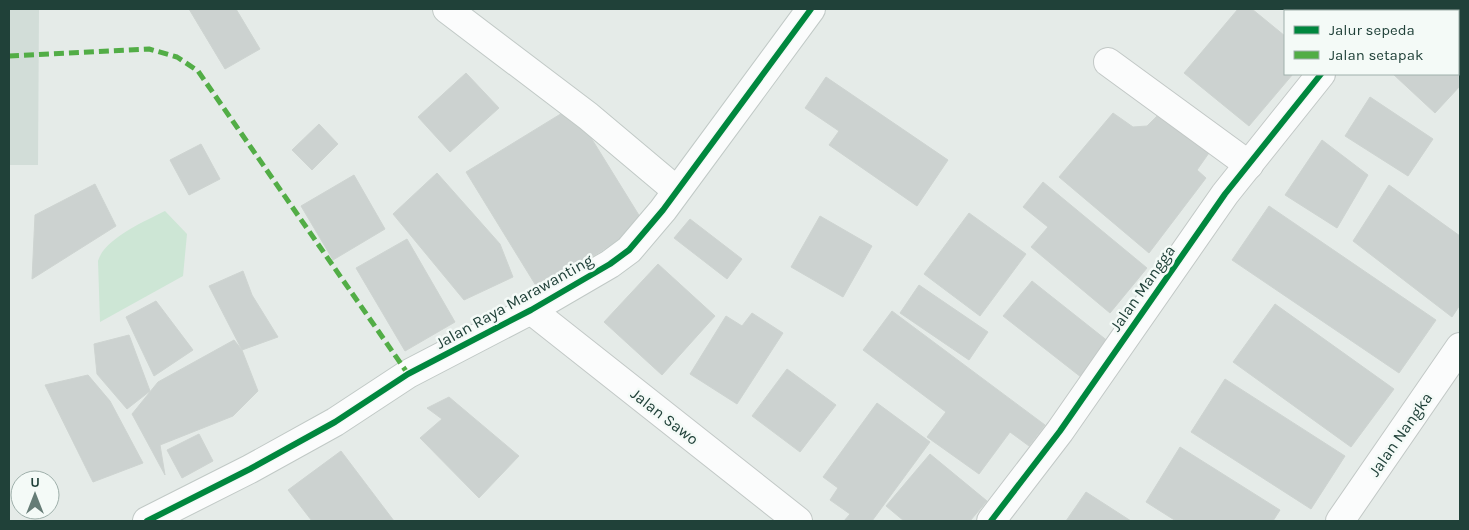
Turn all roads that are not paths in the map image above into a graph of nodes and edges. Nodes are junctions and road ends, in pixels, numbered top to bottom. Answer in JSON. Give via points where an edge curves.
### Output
{"nodes":[{"id":1,"x":447,"y":9,"type":"edge"},
{"id":2,"x":807,"y":10,"type":"edge"},
{"id":3,"x":1108,"y":62,"type":"dead end"},
{"id":4,"x":1320,"y":75,"type":"edge"},
{"id":5,"x":1249,"y":164,"type":"junction"},
{"id":6,"x":676,"y":190,"type":"junction"},
{"id":7,"x":531,"y":310,"type":"junction"},
{"id":8,"x":1460,"y":347,"type":"edge"},
{"id":9,"x":147,"y":521,"type":"edge"},
{"id":10,"x":798,"y":521,"type":"edge"},
{"id":11,"x":991,"y":521,"type":"edge"},
{"id":12,"x":1340,"y":521,"type":"edge"}],
"edges":[{"from":1,"to":6,"type":"street","via":[[588,116]]},
{"from":2,"to":6,"type":"street","name":"Jalan Raya Marawanting"},
{"from":3,"to":5,"type":"street"},
{"from":4,"to":5,"type":"street","name":"Jalan Mangga"},
{"from":5,"to":11,"type":"street","name":"Jalan Mangga","via":[[1060,431]]},
{"from":6,"to":7,"type":"street","name":"Jalan Raya Marawanting","via":[[628,250]]},
{"from":7,"to":9,"type":"street","name":"Jalan Raya Marawanting","via":[[408,374],[335,422],[250,469]]},
{"from":7,"to":10,"type":"street","name":"Jalan Sawo"},
{"from":8,"to":12,"type":"street","name":"Jalan Nangka"}]}
